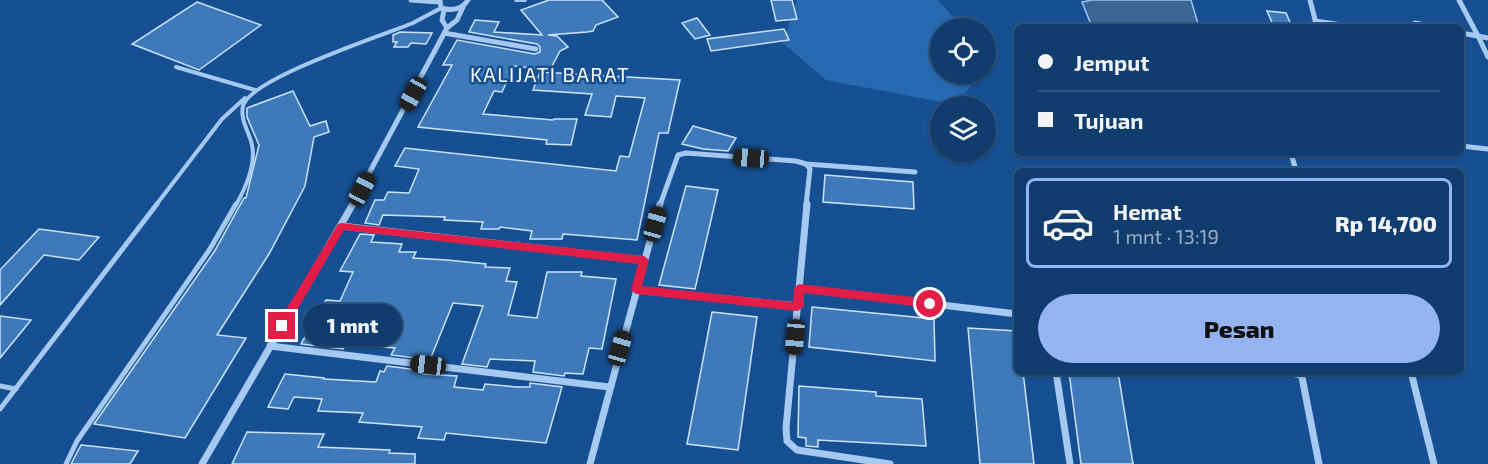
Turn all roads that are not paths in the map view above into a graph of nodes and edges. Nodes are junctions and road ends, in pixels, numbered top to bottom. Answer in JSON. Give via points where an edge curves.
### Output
{"nodes":[{"id":1,"x":411,"y":0,"type":"edge"},
{"id":2,"x":468,"y":0,"type":"edge"},
{"id":3,"x":516,"y":0,"type":"edge"},
{"id":4,"x":525,"y":0,"type":"edge"},
{"id":5,"x":1310,"y":0,"type":"edge"},
{"id":6,"x":1459,"y":0,"type":"edge"},
{"id":7,"x":440,"y":1,"type":"edge"},
{"id":8,"x":463,"y":7,"type":"junction"},
{"id":9,"x":443,"y":9,"type":"junction"},
{"id":10,"x":1316,"y":24,"type":"edge"},
{"id":11,"x":446,"y":30,"type":"junction"},
{"id":12,"x":1464,"y":34,"type":"edge"},
{"id":13,"x":1478,"y":36,"type":"junction"},
{"id":14,"x":1488,"y":38,"type":"edge"},
{"id":15,"x":537,"y":49,"type":"dead end"},
{"id":16,"x":1488,"y":57,"type":"edge"},
{"id":17,"x":176,"y":67,"type":"dead end"},
{"id":18,"x":255,"y":90,"type":"junction"},
{"id":19,"x":247,"y":96,"type":"junction"},
{"id":20,"x":1464,"y":146,"type":"edge"},
{"id":21,"x":1488,"y":149,"type":"edge"},
{"id":22,"x":806,"y":164,"type":"junction"},
{"id":23,"x":915,"y":172,"type":"dead end"},
{"id":24,"x":341,"y":226,"type":"junction"},
{"id":25,"x":644,"y":260,"type":"junction"},
{"id":26,"x":799,"y":288,"type":"junction"},
{"id":27,"x":636,"y":290,"type":"junction"},
{"id":28,"x":798,"y":306,"type":"junction"},
{"id":29,"x":1014,"y":314,"type":"edge"},
{"id":30,"x":270,"y":346,"type":"junction"},
{"id":31,"x":1056,"y":375,"type":"edge"},
{"id":32,"x":1301,"y":375,"type":"edge"},
{"id":33,"x":1412,"y":375,"type":"edge"},
{"id":34,"x":0,"y":386,"type":"edge"},
{"id":35,"x":609,"y":387,"type":"junction"},
{"id":36,"x":16,"y":388,"type":"junction"},
{"id":37,"x":0,"y":408,"type":"edge"},
{"id":38,"x":66,"y":464,"type":"edge"},
{"id":39,"x":202,"y":464,"type":"edge"},
{"id":40,"x":590,"y":464,"type":"edge"},
{"id":41,"x":890,"y":464,"type":"edge"},
{"id":42,"x":1070,"y":464,"type":"edge"},
{"id":43,"x":1318,"y":464,"type":"edge"},
{"id":44,"x":1434,"y":464,"type":"edge"}],
"edges":[{"from":1,"to":7,"type":"street"},
{"from":2,"to":8,"type":"street"},
{"from":3,"to":4,"type":"lane"},
{"from":5,"to":10,"type":"street"},
{"from":6,"to":13,"type":"street"},
{"from":7,"to":9,"type":"street"},
{"from":8,"to":9,"type":"street"},
{"from":8,"to":11,"type":"street"},
{"from":9,"to":11,"type":"street"},
{"from":9,"to":18,"type":"lane","via":[[292,70]]},
{"from":11,"to":15,"type":"street"},
{"from":11,"to":24,"type":"street"},
{"from":12,"to":13,"type":"street"},
{"from":13,"to":14,"type":"street"},
{"from":13,"to":16,"type":"street"},
{"from":17,"to":18,"type":"lane"},
{"from":18,"to":19,"type":"lane"},
{"from":19,"to":36,"type":"lane","via":[[222,119]]},
{"from":19,"to":38,"type":"lane","via":[[242,118],[252,144],[253,160],[240,198],[210,249],[77,441]]},
{"from":20,"to":21,"type":"street"},
{"from":22,"to":23,"type":"street"},
{"from":22,"to":25,"type":"street","via":[[796,160],[678,155]]},
{"from":22,"to":26,"type":"street","via":[[810,168]]},
{"from":24,"to":25,"type":"street"},
{"from":24,"to":30,"type":"street"},
{"from":25,"to":27,"type":"street"},
{"from":26,"to":28,"type":"street"},
{"from":26,"to":29,"type":"street"},
{"from":27,"to":28,"type":"street"},
{"from":27,"to":35,"type":"street"},
{"from":28,"to":41,"type":"street","via":[[788,441],[797,450]]},
{"from":30,"to":35,"type":"street"},
{"from":30,"to":39,"type":"street"},
{"from":31,"to":42,"type":"street"},
{"from":32,"to":43,"type":"street"},
{"from":33,"to":44,"type":"street"},
{"from":34,"to":36,"type":"lane"},
{"from":35,"to":40,"type":"street"},
{"from":36,"to":37,"type":"lane"}]}
